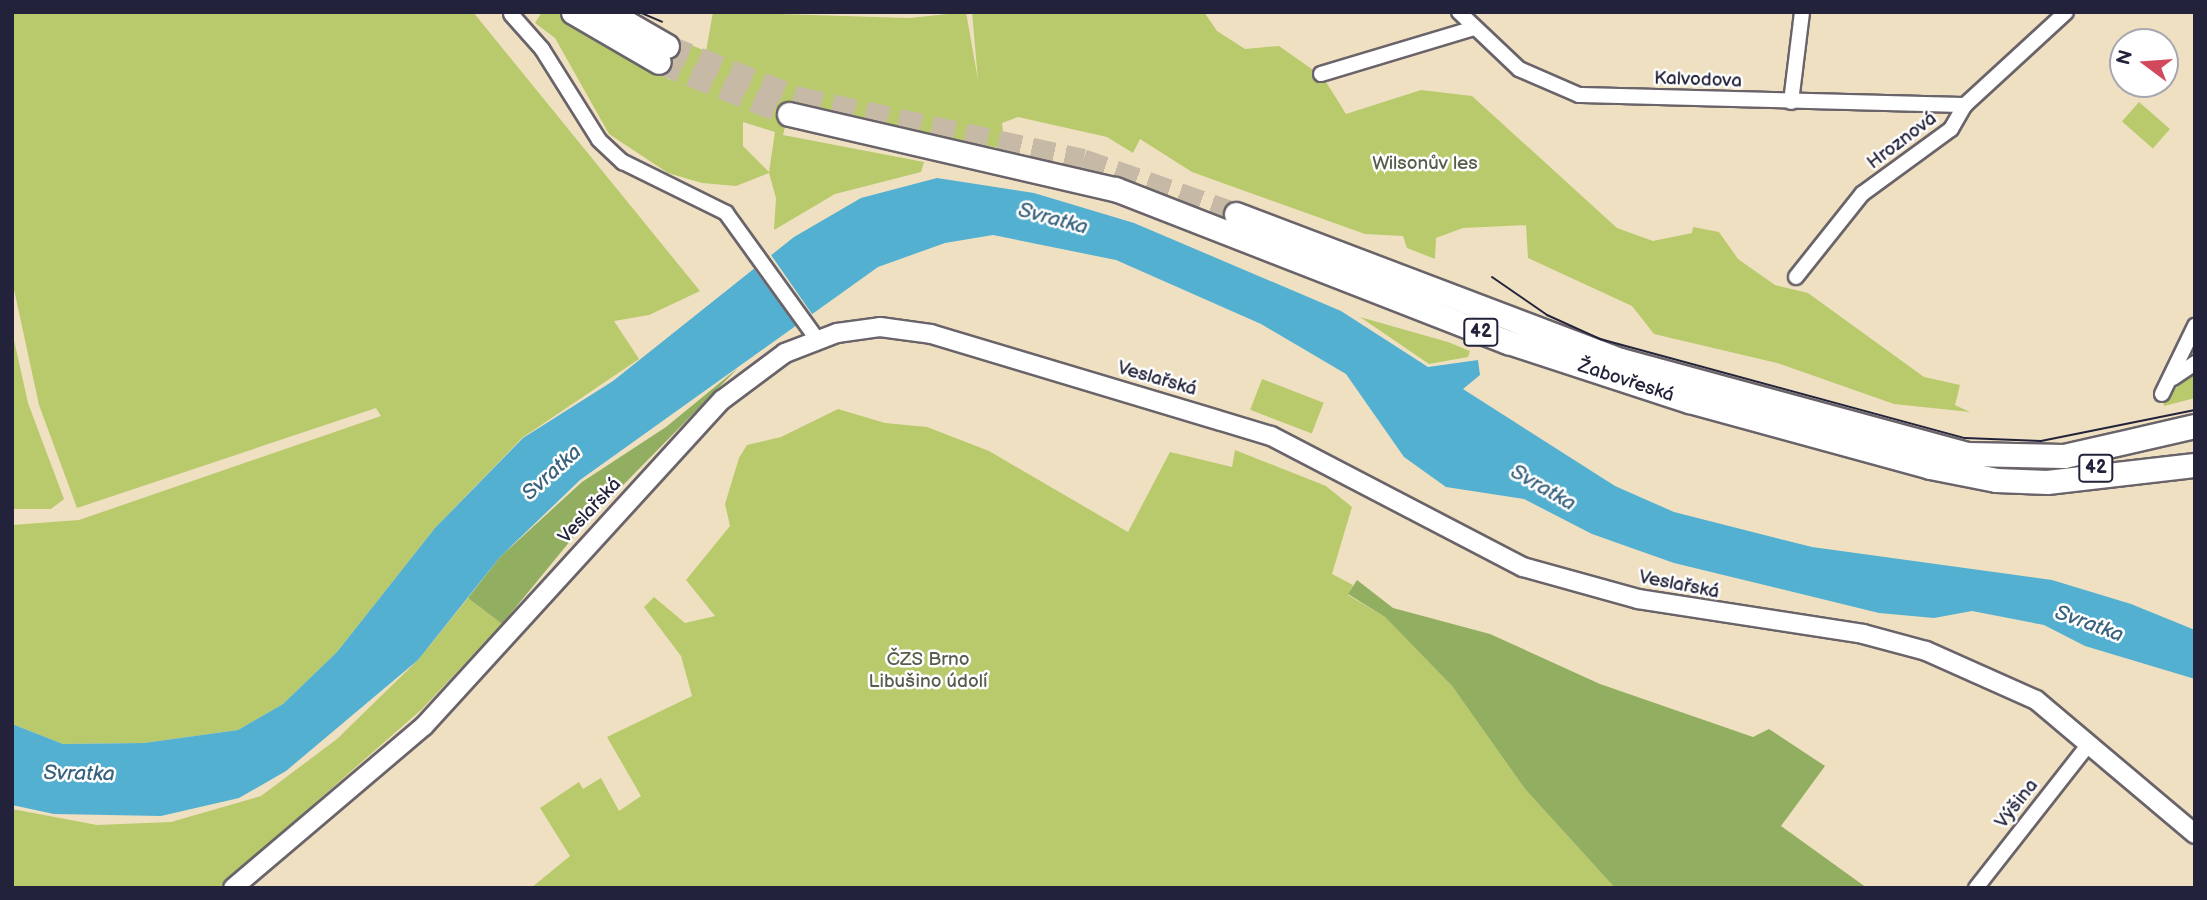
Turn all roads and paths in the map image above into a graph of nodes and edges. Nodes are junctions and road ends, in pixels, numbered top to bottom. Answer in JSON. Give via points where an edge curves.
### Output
{"nodes":[{"id":1,"x":573,"y":12,"type":"edge"},
{"id":2,"x":607,"y":12,"type":"edge"},
{"id":3,"x":1459,"y":12,"type":"edge"},
{"id":4,"x":1802,"y":12,"type":"edge"},
{"id":5,"x":2066,"y":12,"type":"edge"},
{"id":6,"x":511,"y":14,"type":"edge"},
{"id":7,"x":1471,"y":29,"type":"junction"},
{"id":8,"x":1321,"y":74,"type":"dead end"},
{"id":9,"x":1791,"y":102,"type":"junction"},
{"id":10,"x":1965,"y":105,"type":"junction"},
{"id":11,"x":789,"y":114,"type":"tunnel mouth"},
{"id":12,"x":1236,"y":214,"type":"tunnel mouth"},
{"id":13,"x":1796,"y":277,"type":"dead end"},
{"id":14,"x":2195,"y":326,"type":"edge"},
{"id":15,"x":817,"y":339,"type":"junction"},
{"id":16,"x":2195,"y":363,"type":"edge"},
{"id":17,"x":2195,"y":426,"type":"edge"},
{"id":18,"x":2195,"y":438,"type":"edge"},
{"id":19,"x":2100,"y":450,"type":"junction"},
{"id":20,"x":2195,"y":451,"type":"edge"},
{"id":21,"x":2195,"y":465,"type":"edge"},
{"id":22,"x":1996,"y":481,"type":"junction"},
{"id":23,"x":2088,"y":745,"type":"junction"},
{"id":24,"x":2195,"y":834,"type":"edge"},
{"id":25,"x":233,"y":888,"type":"edge"},
{"id":26,"x":1976,"y":888,"type":"edge"}],
"edges":[{"from":1,"to":2,"type":"highway","via":[[663,54]]},
{"from":3,"to":7,"type":"street","name":"Kalvodova"},
{"from":4,"to":9,"type":"street"},
{"from":5,"to":10,"type":"street","name":"Hroznová"},
{"from":6,"to":15,"type":"street","via":[[542,48],[599,140],[624,162],[715,204],[760,255]]},
{"from":7,"to":8,"type":"street"},
{"from":7,"to":9,"type":"street","name":"Kalvodova","via":[[1519,69],[1579,94]]},
{"from":9,"to":10,"type":"street","name":"Kalvodova"},
{"from":10,"to":13,"type":"street","name":"Hroznová","via":[[1951,129],[1862,194]]},
{"from":11,"to":22,"type":"highway","name":"Žabovřeská","number":"42","via":[[1079,178],[1619,380]]},
{"from":12,"to":19,"type":"highway","name":"Žabovřeská","number":"42","via":[[1552,337],[1873,431],[1994,458]]},
{"from":14,"to":16,"type":"street","via":[[2166,388]]},
{"from":15,"to":23,"type":"street","name":"Veslařská","via":[[870,328],[915,331],[1236,424],[1314,455],[1523,566],[1638,599],[1901,642],[2036,700]]},
{"from":15,"to":25,"type":"street","name":"Veslařská","via":[[785,353],[722,400],[424,726]]},
{"from":17,"to":19,"type":"highway","name":"Žabovřeská","number":"42"},
{"from":18,"to":19,"type":"highway","number":"42"},
{"from":20,"to":22,"type":"highway","number":"42"},
{"from":21,"to":22,"type":"highway","name":"Žabovřeská","number":"42","via":[[2084,481]]},
{"from":23,"to":24,"type":"street","name":"Veslařská"},
{"from":23,"to":26,"type":"street","name":"Výšina"}]}
